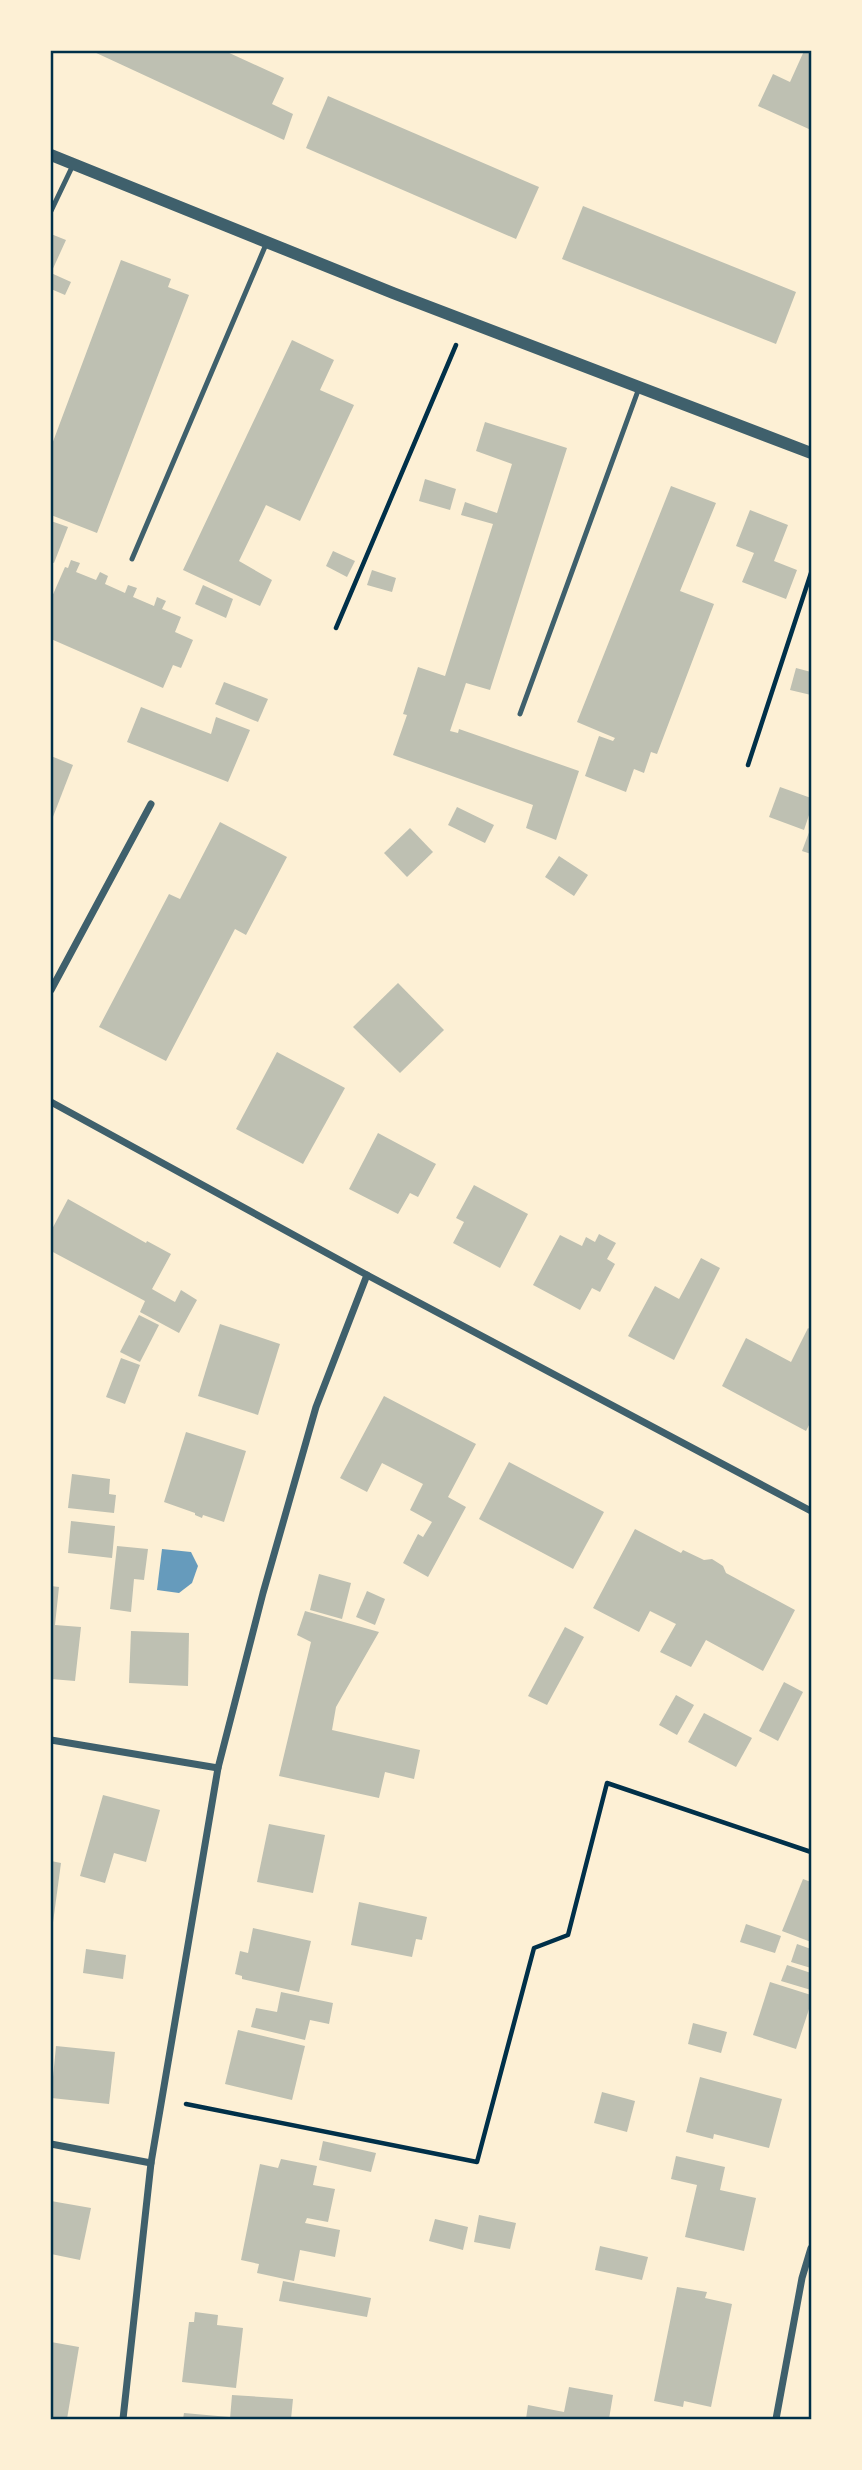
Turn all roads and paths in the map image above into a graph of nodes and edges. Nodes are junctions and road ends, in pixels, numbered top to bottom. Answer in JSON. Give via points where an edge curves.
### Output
{"nodes":[{"id":1,"x":51,"y":155,"type":"edge"},
{"id":2,"x":74,"y":164,"type":"junction"},
{"id":3,"x":51,"y":211,"type":"edge"},
{"id":4,"x":267,"y":242,"type":"junction"},
{"id":5,"x":466,"y":321,"type":"junction"},
{"id":6,"x":639,"y":387,"type":"junction"},
{"id":7,"x":811,"y":453,"type":"edge"},
{"id":8,"x":132,"y":559,"type":"dead end"},
{"id":9,"x":811,"y":573,"type":"edge"},
{"id":10,"x":336,"y":628,"type":"dead end"},
{"id":11,"x":520,"y":714,"type":"dead end"},
{"id":12,"x":748,"y":765,"type":"dead end"},
{"id":13,"x":151,"y":804,"type":"dead end"},
{"id":14,"x":51,"y":990,"type":"edge"},
{"id":15,"x":51,"y":1102,"type":"edge"},
{"id":16,"x":367,"y":1275,"type":"junction"},
{"id":17,"x":811,"y":1511,"type":"edge"},
{"id":18,"x":51,"y":1740,"type":"edge"},
{"id":19,"x":218,"y":1768,"type":"junction"},
{"id":20,"x":811,"y":1852,"type":"edge"},
{"id":21,"x":161,"y":2099,"type":"junction"},
{"id":22,"x":51,"y":2144,"type":"edge"},
{"id":23,"x":151,"y":2163,"type":"junction"},
{"id":24,"x":811,"y":2248,"type":"edge"},
{"id":25,"x":123,"y":2419,"type":"edge"},
{"id":26,"x":776,"y":2419,"type":"edge"}],
"edges":[{"from":1,"to":2,"type":"street"},
{"from":2,"to":3,"type":"lane"},
{"from":2,"to":4,"type":"street"},
{"from":4,"to":5,"type":"street"},
{"from":4,"to":8,"type":"lane"},
{"from":5,"to":6,"type":"street"},
{"from":5,"to":10,"type":"path"},
{"from":6,"to":7,"type":"street"},
{"from":6,"to":11,"type":"lane"},
{"from":9,"to":12,"type":"path"},
{"from":13,"to":14,"type":"street"},
{"from":15,"to":16,"type":"street"},
{"from":16,"to":17,"type":"street"},
{"from":16,"to":19,"type":"street","via":[[316,1407]]},
{"from":18,"to":19,"type":"street"},
{"from":19,"to":21,"type":"street"},
{"from":20,"to":21,"type":"path","via":[[607,1783],[568,1935],[534,1948],[477,2162]]},
{"from":21,"to":23,"type":"street"},
{"from":22,"to":23,"type":"street"},
{"from":23,"to":25,"type":"street"},
{"from":24,"to":26,"type":"street"}]}
